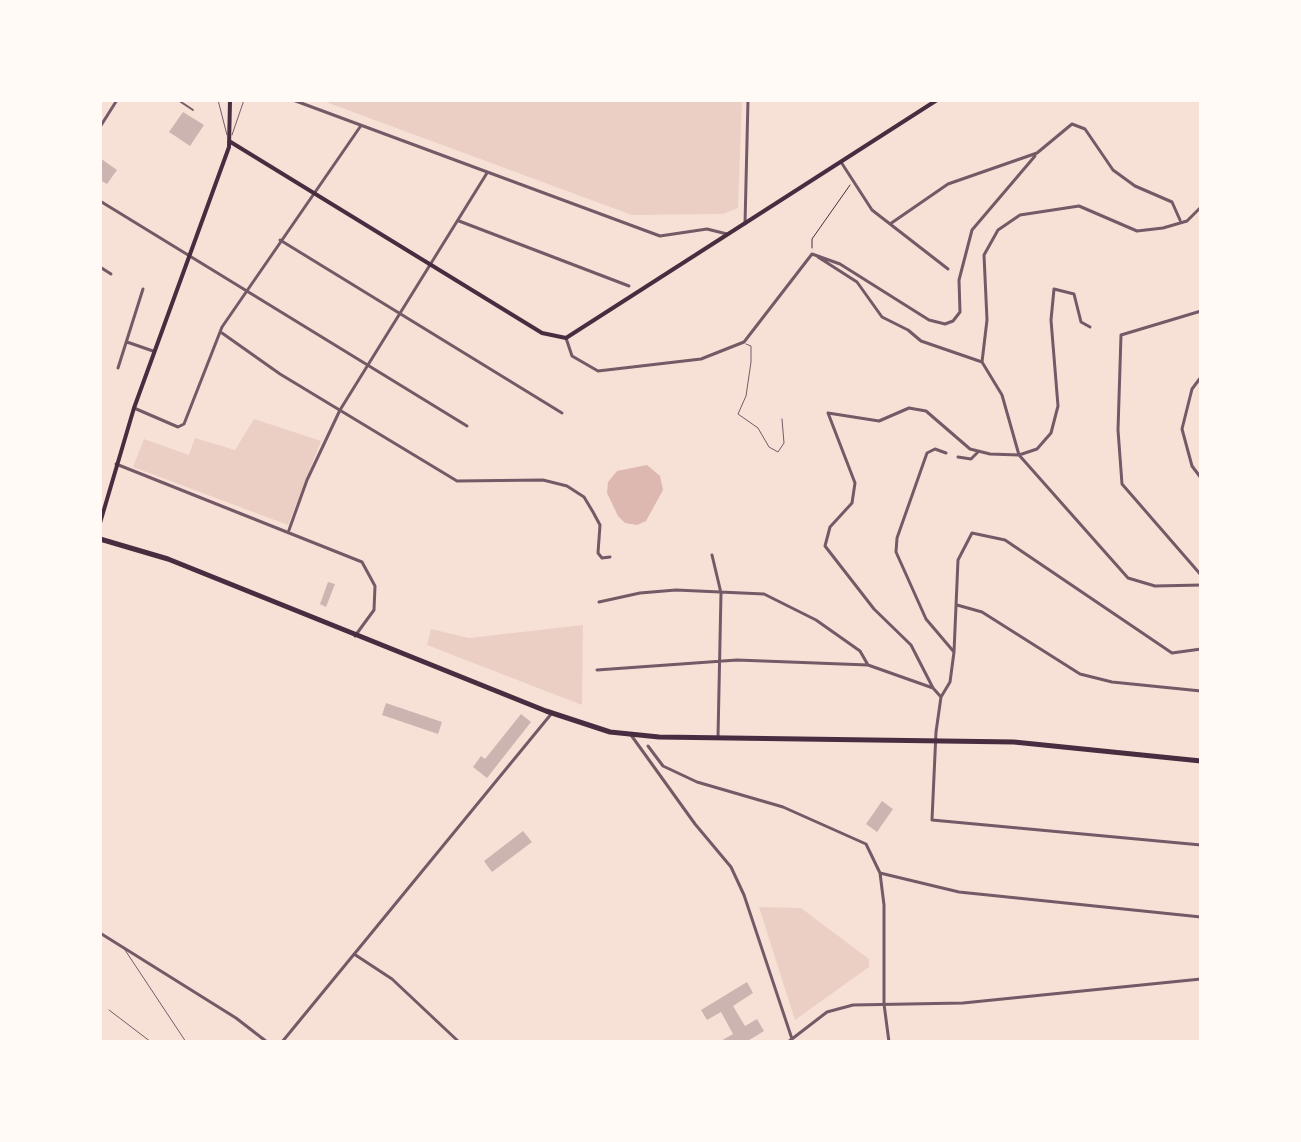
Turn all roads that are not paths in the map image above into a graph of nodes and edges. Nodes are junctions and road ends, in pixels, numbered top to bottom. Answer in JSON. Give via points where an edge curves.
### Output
{"nodes":[{"id":1,"x":117,"y":100,"type":"edge"},
{"id":2,"x":178,"y":100,"type":"edge"},
{"id":3,"x":218,"y":100,"type":"edge"},
{"id":4,"x":230,"y":100,"type":"edge"},
{"id":5,"x":244,"y":100,"type":"edge"},
{"id":6,"x":293,"y":100,"type":"edge"},
{"id":7,"x":748,"y":100,"type":"edge"},
{"id":8,"x":937,"y":100,"type":"edge"},
{"id":9,"x":193,"y":110,"type":"dead end"},
{"id":10,"x":101,"y":125,"type":"edge"},
{"id":11,"x":360,"y":127,"type":"junction"},
{"id":12,"x":229,"y":141,"type":"junction"},
{"id":13,"x":1037,"y":153,"type":"junction"},
{"id":14,"x":841,"y":162,"type":"junction"},
{"id":15,"x":487,"y":173,"type":"junction"},
{"id":16,"x":314,"y":191,"type":"junction"},
{"id":17,"x":100,"y":201,"type":"edge"},
{"id":18,"x":1201,"y":208,"type":"edge"},
{"id":19,"x":1180,"y":220,"type":"junction"},
{"id":20,"x":459,"y":221,"type":"junction"},
{"id":21,"x":745,"y":224,"type":"junction"},
{"id":22,"x":890,"y":224,"type":"junction"},
{"id":23,"x":728,"y":234,"type":"junction"},
{"id":24,"x":280,"y":240,"type":"junction"},
{"id":25,"x":812,"y":254,"type":"junction"},
{"id":26,"x":189,"y":256,"type":"junction"},
{"id":27,"x":431,"y":264,"type":"junction"},
{"id":28,"x":100,"y":267,"type":"edge"},
{"id":29,"x":948,"y":269,"type":"dead end"},
{"id":30,"x":111,"y":274,"type":"dead end"},
{"id":31,"x":629,"y":286,"type":"dead end"},
{"id":32,"x":143,"y":289,"type":"dead end"},
{"id":33,"x":246,"y":289,"type":"junction"},
{"id":34,"x":1201,"y":311,"type":"edge"},
{"id":35,"x":402,"y":315,"type":"junction"},
{"id":36,"x":1090,"y":327,"type":"dead end"},
{"id":37,"x":222,"y":333,"type":"junction"},
{"id":38,"x":566,"y":338,"type":"junction"},
{"id":39,"x":127,"y":342,"type":"junction"},
{"id":40,"x":744,"y":342,"type":"junction"},
{"id":41,"x":155,"y":352,"type":"junction"},
{"id":42,"x":982,"y":362,"type":"junction"},
{"id":43,"x":368,"y":366,"type":"junction"},
{"id":44,"x":118,"y":368,"type":"dead end"},
{"id":45,"x":1201,"y":377,"type":"edge"},
{"id":46,"x":134,"y":408,"type":"junction"},
{"id":47,"x":340,"y":410,"type":"junction"},
{"id":48,"x":562,"y":413,"type":"dead end"},
{"id":49,"x":782,"y":419,"type":"dead end"},
{"id":50,"x":467,"y":426,"type":"dead end"},
{"id":51,"x":979,"y":451,"type":"junction"},
{"id":52,"x":946,"y":453,"type":"dead end"},
{"id":53,"x":1019,"y":455,"type":"junction"},
{"id":54,"x":958,"y":457,"type":"dead end"},
{"id":55,"x":116,"y":464,"type":"junction"},
{"id":56,"x":1201,"y":478,"type":"edge"},
{"id":57,"x":100,"y":523,"type":"edge"},
{"id":58,"x":289,"y":530,"type":"junction"},
{"id":59,"x":100,"y":539,"type":"edge"},
{"id":60,"x":712,"y":555,"type":"dead end"},
{"id":61,"x":610,"y":557,"type":"dead end"},
{"id":62,"x":1201,"y":575,"type":"edge"},
{"id":63,"x":1201,"y":585,"type":"edge"},
{"id":64,"x":721,"y":593,"type":"junction"},
{"id":65,"x":599,"y":602,"type":"dead end"},
{"id":66,"x":957,"y":605,"type":"junction"},
{"id":67,"x":355,"y":636,"type":"junction"},
{"id":68,"x":1201,"y":649,"type":"edge"},
{"id":69,"x":954,"y":652,"type":"junction"},
{"id":70,"x":719,"y":662,"type":"junction"},
{"id":71,"x":868,"y":665,"type":"junction"},
{"id":72,"x":597,"y":670,"type":"dead end"},
{"id":73,"x":933,"y":688,"type":"junction"},
{"id":74,"x":1201,"y":691,"type":"edge"},
{"id":75,"x":941,"y":697,"type":"junction"},
{"id":76,"x":552,"y":713,"type":"junction"},
{"id":77,"x":631,"y":735,"type":"junction"},
{"id":78,"x":718,"y":737,"type":"junction"},
{"id":79,"x":937,"y":740,"type":"junction"},
{"id":80,"x":648,"y":746,"type":"dead end"},
{"id":81,"x":1201,"y":761,"type":"edge"},
{"id":82,"x":1201,"y":845,"type":"edge"},
{"id":83,"x":880,"y":873,"type":"junction"},
{"id":84,"x":1201,"y":917,"type":"edge"},
{"id":85,"x":100,"y":933,"type":"edge"},
{"id":86,"x":124,"y":948,"type":"junction"},
{"id":87,"x":354,"y":954,"type":"junction"},
{"id":88,"x":1201,"y":979,"type":"edge"},
{"id":89,"x":884,"y":1004,"type":"junction"},
{"id":90,"x":109,"y":1010,"type":"dead end"},
{"id":91,"x":790,"y":1041,"type":"edge"},
{"id":92,"x":151,"y":1042,"type":"edge"},
{"id":93,"x":186,"y":1042,"type":"edge"},
{"id":94,"x":267,"y":1042,"type":"edge"},
{"id":95,"x":282,"y":1042,"type":"edge"},
{"id":96,"x":459,"y":1042,"type":"edge"},
{"id":97,"x":889,"y":1042,"type":"edge"}],
"edges":[{"from":1,"to":10,"type":"street"},
{"from":2,"to":9,"type":"street"},
{"from":3,"to":12,"type":"lane"},
{"from":4,"to":12,"type":"main road"},
{"from":5,"to":12,"type":"lane"},
{"from":6,"to":11,"type":"street"},
{"from":7,"to":21,"type":"street"},
{"from":8,"to":14,"type":"main road"},
{"from":11,"to":15,"type":"street"},
{"from":11,"to":16,"type":"street"},
{"from":12,"to":16,"type":"main road"},
{"from":12,"to":26,"type":"main road"},
{"from":13,"to":19,"type":"street","via":[[1068,125],[1077,124],[1113,170],[1172,202]]},
{"from":13,"to":22,"type":"street","via":[[949,184]]},
{"from":13,"to":25,"type":"street","via":[[972,230],[959,280],[960,312],[953,321],[929,320],[840,264]]},
{"from":14,"to":21,"type":"main road"},
{"from":14,"to":22,"type":"street","via":[[872,210]]},
{"from":15,"to":20,"type":"street"},
{"from":15,"to":23,"type":"street","via":[[660,236],[707,229]]},
{"from":16,"to":24,"type":"street"},
{"from":16,"to":27,"type":"main road"},
{"from":17,"to":26,"type":"street"},
{"from":18,"to":19,"type":"street","via":[[1187,221]]},
{"from":19,"to":42,"type":"street","via":[[1137,231],[1079,206],[1020,215],[998,230],[984,255],[987,320]]},
{"from":20,"to":27,"type":"street"},
{"from":20,"to":31,"type":"street"},
{"from":21,"to":23,"type":"main road"},
{"from":22,"to":29,"type":"street"},
{"from":23,"to":38,"type":"main road"},
{"from":24,"to":33,"type":"street"},
{"from":24,"to":35,"type":"street"},
{"from":25,"to":40,"type":"street"},
{"from":25,"to":42,"type":"street","via":[[857,282],[889,322],[921,341]]},
{"from":26,"to":33,"type":"street"},
{"from":26,"to":41,"type":"main road"},
{"from":27,"to":35,"type":"street"},
{"from":27,"to":38,"type":"main road","via":[[542,333]]},
{"from":28,"to":30,"type":"street"},
{"from":32,"to":39,"type":"street"},
{"from":33,"to":37,"type":"street"},
{"from":33,"to":43,"type":"street"},
{"from":34,"to":62,"type":"street","via":[[1121,335],[1118,430],[1122,484]]},
{"from":35,"to":43,"type":"street"},
{"from":35,"to":48,"type":"street"},
{"from":36,"to":53,"type":"street","via":[[1081,322],[1074,294],[1054,289],[1051,320],[1058,406],[1051,433],[1037,449]]},
{"from":37,"to":46,"type":"street","via":[[181,426]]},
{"from":37,"to":47,"type":"street"},
{"from":38,"to":40,"type":"street","via":[[572,356],[598,371],[701,359]]},
{"from":39,"to":41,"type":"street"},
{"from":39,"to":44,"type":"street"},
{"from":40,"to":49,"type":"lane","via":[[751,346],[751,362],[738,414],[778,452],[784,443]]},
{"from":41,"to":46,"type":"main road"},
{"from":42,"to":53,"type":"street","via":[[1002,395]]},
{"from":43,"to":47,"type":"street"},
{"from":43,"to":50,"type":"street"},
{"from":45,"to":56,"type":"street","via":[[1192,389],[1182,429],[1192,466]]},
{"from":46,"to":55,"type":"main road"},
{"from":47,"to":58,"type":"street"},
{"from":47,"to":61,"type":"street","via":[[457,481],[543,480],[567,486],[584,497],[600,525],[598,553]]},
{"from":51,"to":53,"type":"street"},
{"from":51,"to":54,"type":"street","via":[[971,459]]},
{"from":51,"to":73,"type":"street","via":[[926,411],[909,408],[879,421],[828,413],[855,483],[852,503],[830,527],[825,546],[874,609],[911,645]]},
{"from":52,"to":69,"type":"street","via":[[927,453],[896,552],[926,619]]},
{"from":53,"to":63,"type":"street","via":[[1128,578],[1155,586]]},
{"from":55,"to":57,"type":"main road"},
{"from":55,"to":58,"type":"street"},
{"from":58,"to":67,"type":"street","via":[[362,562],[370,573],[374,610]]},
{"from":59,"to":67,"type":"main road","via":[[168,559]]},
{"from":60,"to":64,"type":"street"},
{"from":64,"to":65,"type":"street","via":[[652,592]]},
{"from":64,"to":70,"type":"street"},
{"from":64,"to":71,"type":"street","via":[[764,594],[816,620],[860,651]]},
{"from":66,"to":68,"type":"street","via":[[958,560],[972,533],[1005,540],[1172,653]]},
{"from":66,"to":69,"type":"street"},
{"from":66,"to":74,"type":"street","via":[[982,612],[1080,674]]},
{"from":67,"to":76,"type":"main road"},
{"from":69,"to":75,"type":"street","via":[[950,682]]},
{"from":70,"to":71,"type":"street"},
{"from":70,"to":72,"type":"street"},
{"from":70,"to":78,"type":"street"},
{"from":71,"to":73,"type":"street"},
{"from":73,"to":75,"type":"street"},
{"from":75,"to":79,"type":"street"},
{"from":76,"to":77,"type":"main road"},
{"from":76,"to":87,"type":"street"},
{"from":77,"to":78,"type":"main road"},
{"from":77,"to":91,"type":"street","via":[[731,867]]},
{"from":78,"to":79,"type":"main road"},
{"from":79,"to":81,"type":"main road","via":[[1014,742]]},
{"from":79,"to":82,"type":"street","via":[[932,820]]},
{"from":80,"to":83,"type":"street","via":[[663,766],[697,782],[783,807],[866,844]]},
{"from":83,"to":84,"type":"street","via":[[959,892]]},
{"from":83,"to":89,"type":"street"},
{"from":85,"to":86,"type":"street"},
{"from":86,"to":93,"type":"lane"},
{"from":86,"to":94,"type":"street"},
{"from":87,"to":95,"type":"street"},
{"from":87,"to":96,"type":"street","via":[[392,979]]},
{"from":88,"to":89,"type":"street","via":[[963,1003]]},
{"from":89,"to":91,"type":"street","via":[[827,1012]]},
{"from":89,"to":97,"type":"street"},
{"from":90,"to":92,"type":"lane"}]}
